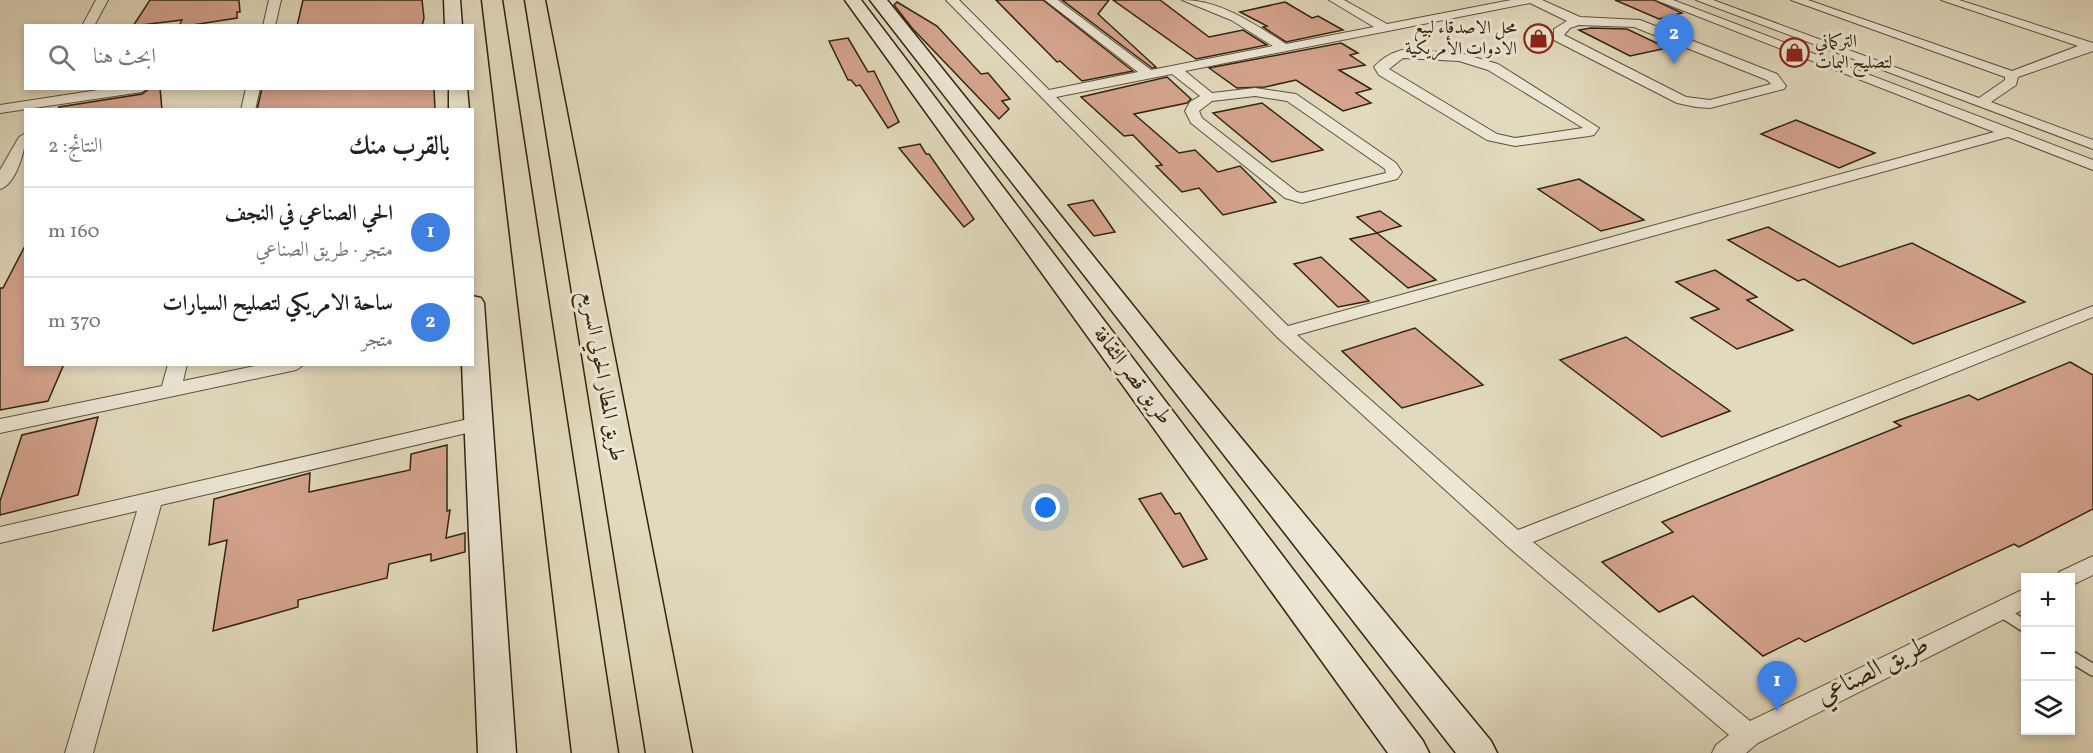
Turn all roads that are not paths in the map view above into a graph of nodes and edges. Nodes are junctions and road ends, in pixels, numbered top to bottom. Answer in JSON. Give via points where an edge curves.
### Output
{"nodes":[{"id":1,"x":102,"y":0,"type":"edge"},
{"id":2,"x":275,"y":0,"type":"edge"},
{"id":3,"x":452,"y":0,"type":"edge"},
{"id":4,"x":492,"y":0,"type":"edge"},
{"id":5,"x":853,"y":0,"type":"edge"},
{"id":6,"x":878,"y":0,"type":"edge"},
{"id":7,"x":952,"y":0,"type":"edge"},
{"id":8,"x":1051,"y":0,"type":"edge"},
{"id":9,"x":1188,"y":0,"type":"edge"},
{"id":10,"x":1335,"y":0,"type":"edge"},
{"id":11,"x":1466,"y":0,"type":"edge"},
{"id":12,"x":1530,"y":0,"type":"edge"},
{"id":13,"x":1662,"y":0,"type":"edge"},
{"id":14,"x":1702,"y":0,"type":"edge"},
{"id":15,"x":1797,"y":0,"type":"edge"},
{"id":16,"x":1947,"y":0,"type":"edge"},
{"id":17,"x":537,"y":9,"type":"edge"},
{"id":18,"x":1485,"y":9,"type":"junction"},
{"id":19,"x":1578,"y":21,"type":"junction"},
{"id":20,"x":495,"y":23,"type":"junction"},
{"id":21,"x":89,"y":24,"type":"edge"},
{"id":22,"x":269,"y":24,"type":"edge"},
{"id":23,"x":454,"y":24,"type":"edge"},
{"id":24,"x":1383,"y":27,"type":"junction"},
{"id":25,"x":1363,"y":32,"type":"junction"},
{"id":26,"x":2091,"y":46,"type":"edge"},
{"id":27,"x":1283,"y":47,"type":"junction"},
{"id":28,"x":1401,"y":54,"type":"junction"},
{"id":29,"x":1173,"y":68,"type":"junction"},
{"id":30,"x":1146,"y":73,"type":"junction"},
{"id":31,"x":2012,"y":75,"type":"junction"},
{"id":32,"x":51,"y":90,"type":"edge"},
{"id":33,"x":131,"y":90,"type":"edge"},
{"id":34,"x":253,"y":90,"type":"edge"},
{"id":35,"x":458,"y":90,"type":"edge"},
{"id":36,"x":1048,"y":94,"type":"junction"},
{"id":37,"x":1209,"y":97,"type":"junction"},
{"id":38,"x":1981,"y":103,"type":"junction"},
{"id":39,"x":42,"y":106,"type":"edge"},
{"id":40,"x":248,"y":108,"type":"edge"},
{"id":41,"x":459,"y":108,"type":"edge"},
{"id":42,"x":0,"y":109,"type":"edge"},
{"id":43,"x":2008,"y":133,"type":"junction"},
{"id":44,"x":24,"y":141,"type":"edge"},
{"id":45,"x":2093,"y":145,"type":"edge"},
{"id":46,"x":2093,"y":165,"type":"edge"},
{"id":47,"x":0,"y":184,"type":"edge"},
{"id":48,"x":2093,"y":311,"type":"edge"},
{"id":49,"x":474,"y":333,"type":"edge"},
{"id":50,"x":1284,"y":333,"type":"junction"},
{"id":51,"x":177,"y":366,"type":"edge"},
{"id":52,"x":286,"y":366,"type":"edge"},
{"id":53,"x":171,"y":390,"type":"junction"},
{"id":54,"x":481,"y":423,"type":"junction"},
{"id":55,"x":0,"y":426,"type":"edge"},
{"id":56,"x":151,"y":500,"type":"junction"},
{"id":57,"x":0,"y":535,"type":"edge"},
{"id":58,"x":1515,"y":540,"type":"junction"},
{"id":59,"x":2093,"y":565,"type":"edge"},
{"id":60,"x":2075,"y":574,"type":"edge"},
{"id":61,"x":2021,"y":599,"type":"edge"},
{"id":62,"x":1999,"y":610,"type":"junction"},
{"id":63,"x":2021,"y":624,"type":"edge"},
{"id":64,"x":2075,"y":659,"type":"edge"},
{"id":65,"x":2093,"y":670,"type":"edge"},
{"id":66,"x":1748,"y":735,"type":"junction"},
{"id":67,"x":79,"y":753,"type":"edge"},
{"id":68,"x":497,"y":753,"type":"edge"},
{"id":69,"x":595,"y":753,"type":"edge"},
{"id":70,"x":669,"y":753,"type":"edge"},
{"id":71,"x":1410,"y":753,"type":"edge"},
{"id":72,"x":1478,"y":753,"type":"edge"},
{"id":73,"x":1726,"y":753,"type":"edge"}],
"edges":[{"from":1,"to":21,"type":"street"},
{"from":2,"to":22,"type":"street"},
{"from":3,"to":23,"type":"street"},
{"from":4,"to":20,"type":"highway"},
{"from":5,"to":71,"type":"street","name":"طريق قصر الثقافة"},
{"from":6,"to":72,"type":"street","name":"طريق قصر الثقافة"},
{"from":7,"to":36,"type":"street"},
{"from":8,"to":30,"type":"street"},
{"from":9,"to":27,"type":"street","via":[[1235,17]]},
{"from":10,"to":24,"type":"street"},
{"from":11,"to":18,"type":"street"},
{"from":12,"to":18,"type":"street"},
{"from":12,"to":19,"type":"street"},
{"from":13,"to":43,"type":"street"},
{"from":14,"to":38,"type":"street"},
{"from":15,"to":31,"type":"street"},
{"from":16,"to":26,"type":"street"},
{"from":17,"to":20,"type":"highway"},
{"from":17,"to":70,"type":"highway","name":"طريق المطار الحولي السريع"},
{"from":18,"to":24,"type":"street"},
{"from":19,"to":19,"type":"street","via":[[1566,25],[1558,37],[1682,100],[1710,104],[1779,86],[1772,77],[1636,23]]},
{"from":20,"to":69,"type":"highway"},
{"from":24,"to":25,"type":"street"},
{"from":25,"to":27,"type":"street"},
{"from":25,"to":28,"type":"street"},
{"from":26,"to":31,"type":"street"},
{"from":27,"to":29,"type":"street"},
{"from":28,"to":28,"type":"street","via":[[1383,63],[1384,72],[1492,137],[1515,142],[1589,132],[1592,128],[1493,67],[1460,57]]},
{"from":29,"to":30,"type":"street"},
{"from":29,"to":37,"type":"street"},
{"from":30,"to":36,"type":"street"},
{"from":31,"to":38,"type":"street","via":[[2011,82]]},
{"from":32,"to":39,"type":"street"},
{"from":33,"to":39,"type":"street"},
{"from":34,"to":40,"type":"street"},
{"from":35,"to":41,"type":"street"},
{"from":36,"to":50,"type":"street"},
{"from":37,"to":37,"type":"street","via":[[1192,111],[1196,120],[1291,195],[1312,198],[1392,177],[1391,166],[1291,97],[1255,92]]},
{"from":38,"to":45,"type":"street"},
{"from":39,"to":42,"type":"street"},
{"from":43,"to":46,"type":"street"},
{"from":43,"to":50,"type":"street"},
{"from":44,"to":47,"type":"street"},
{"from":48,"to":58,"type":"street"},
{"from":49,"to":54,"type":"street"},
{"from":50,"to":58,"type":"street"},
{"from":51,"to":53,"type":"street"},
{"from":52,"to":53,"type":"street"},
{"from":53,"to":55,"type":"street"},
{"from":54,"to":56,"type":"street"},
{"from":54,"to":68,"type":"street"},
{"from":56,"to":57,"type":"street"},
{"from":56,"to":67,"type":"street"},
{"from":58,"to":66,"type":"street"},
{"from":59,"to":60,"type":"street"},
{"from":61,"to":62,"type":"street","name":"طريق الصناعي"},
{"from":62,"to":63,"type":"lane"},
{"from":62,"to":66,"type":"street","name":"طريق الصناعي"},
{"from":64,"to":65,"type":"lane"},
{"from":66,"to":73,"type":"street","name":"طريق الصناعي"}]}
